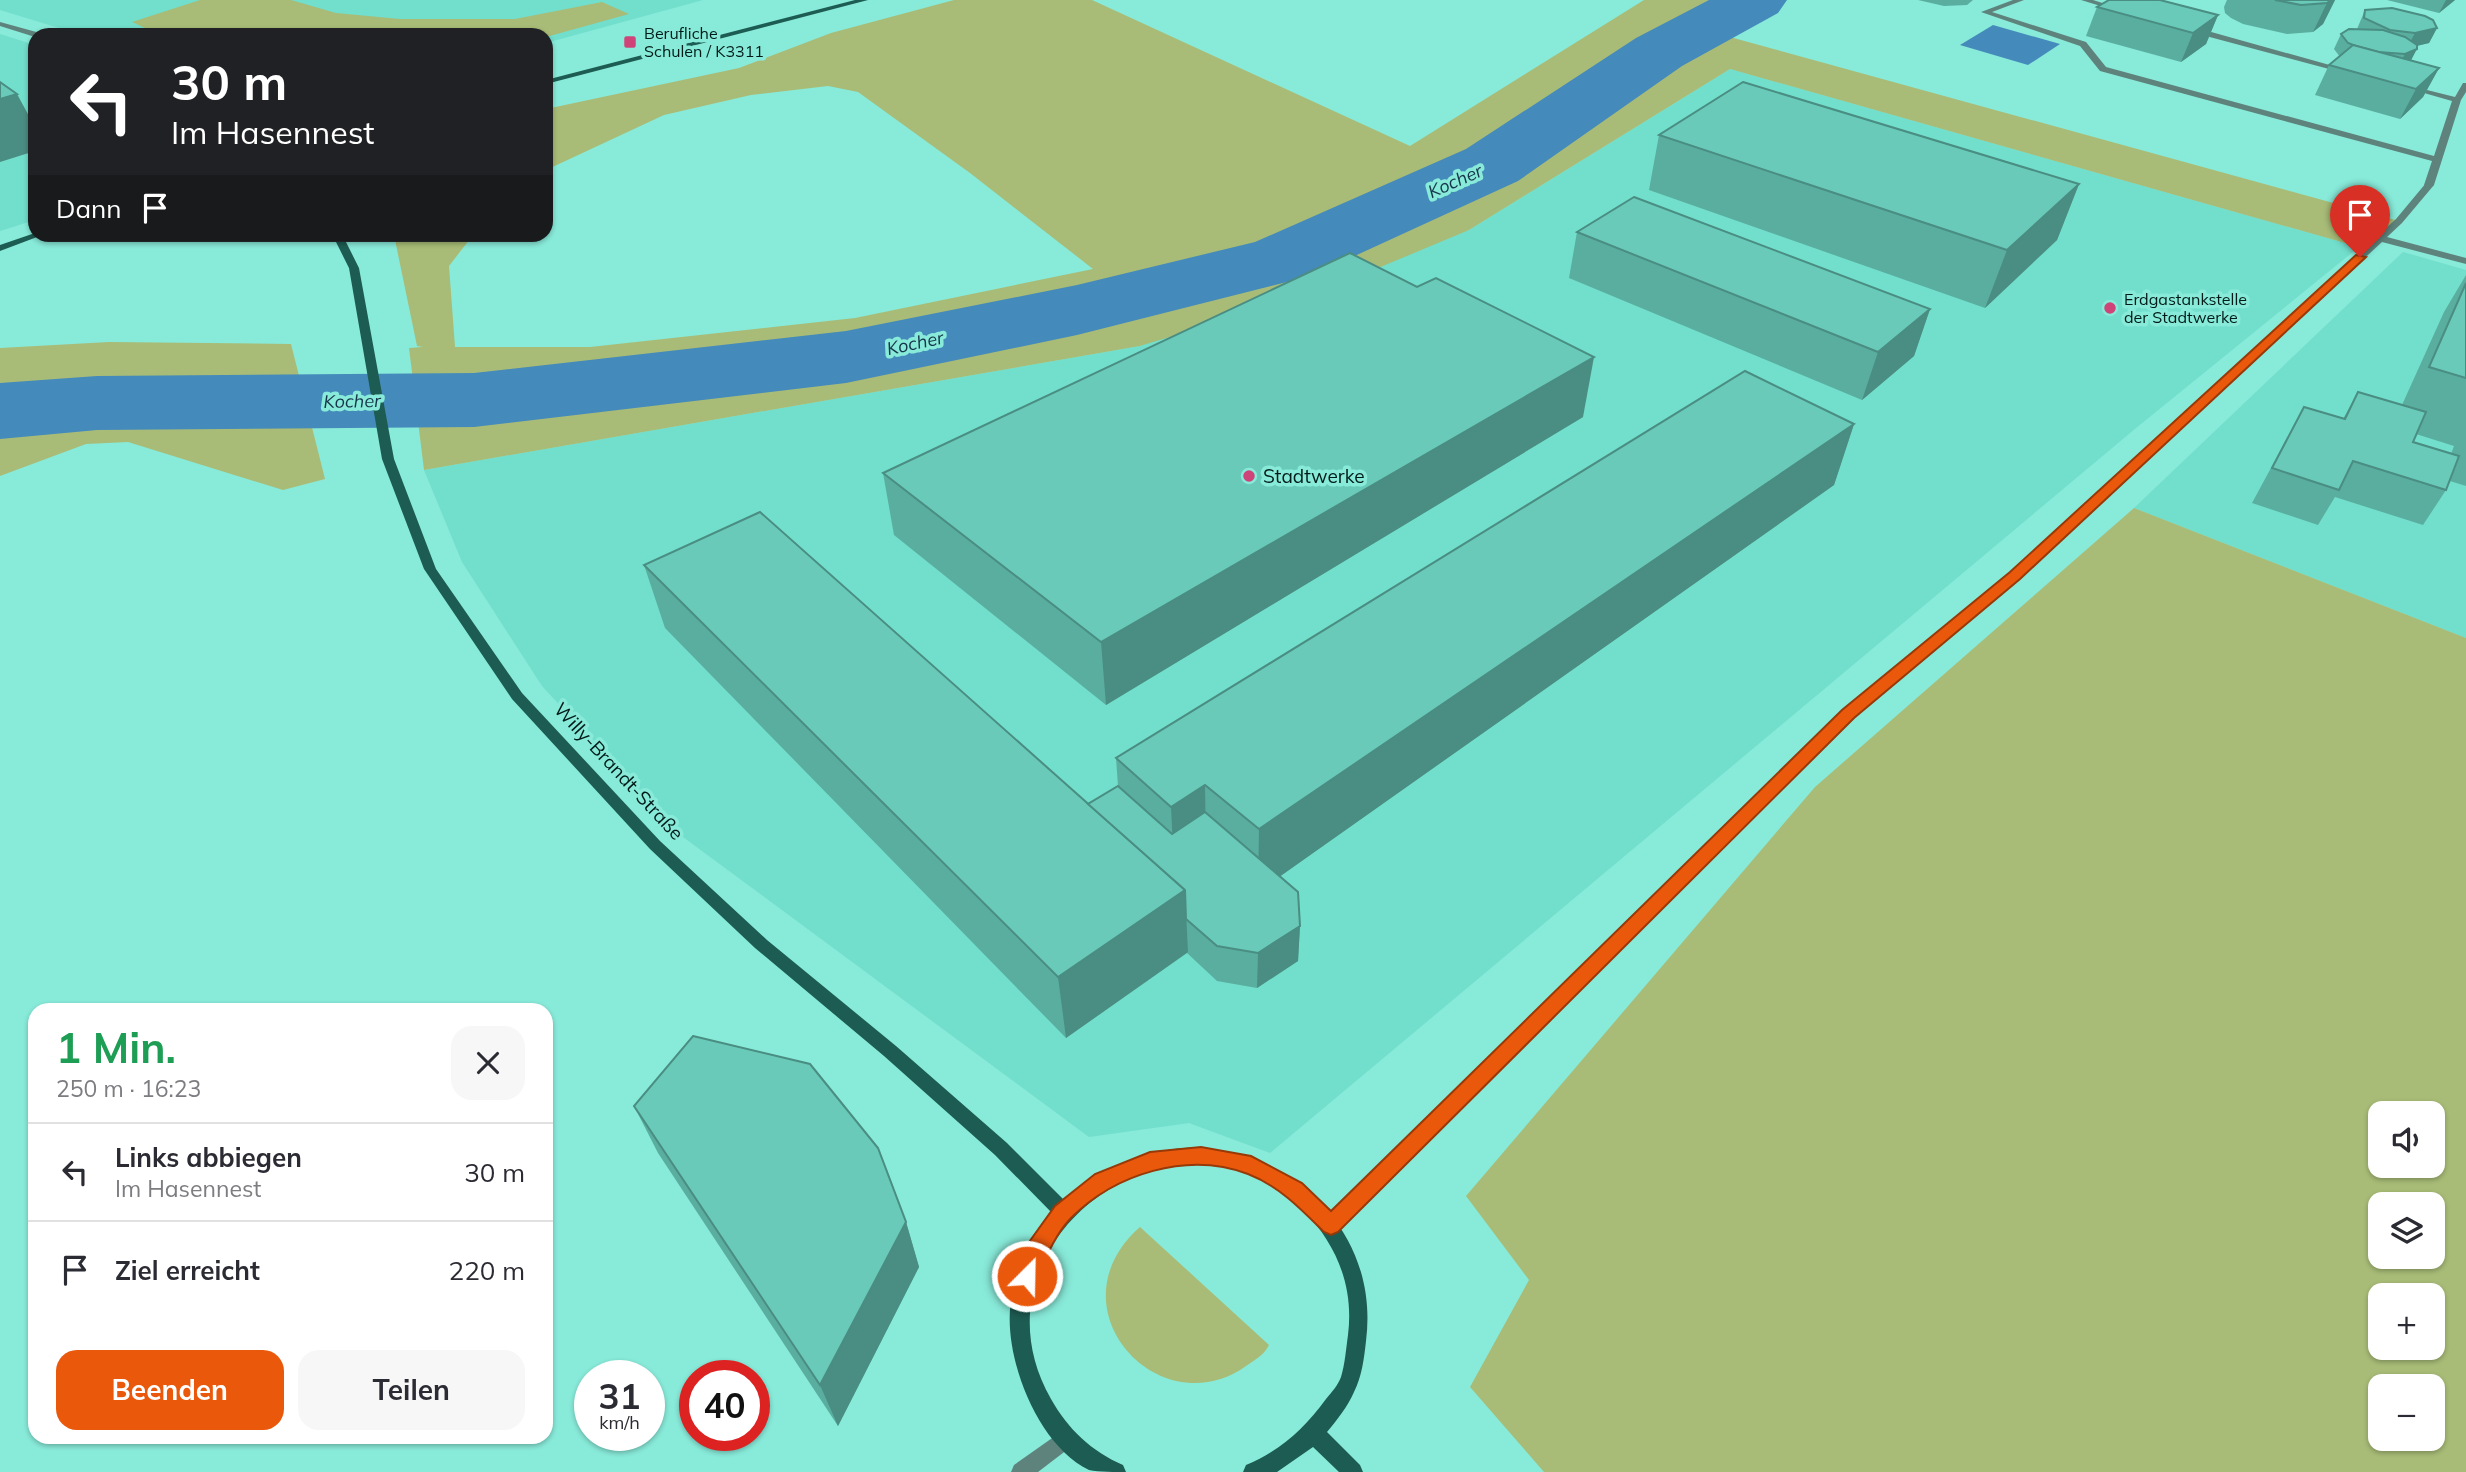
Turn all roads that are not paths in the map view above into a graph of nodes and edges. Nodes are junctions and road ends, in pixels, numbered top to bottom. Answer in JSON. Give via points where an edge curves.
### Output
{"nodes":[{"id":1,"x":864,"y":0,"type":"edge"},
{"id":2,"x":2020,"y":0,"type":"edge"},
{"id":3,"x":2085,"y":0,"type":"edge"},
{"id":4,"x":2124,"y":11,"type":"edge"},
{"id":5,"x":0,"y":23,"type":"edge"},
{"id":6,"x":2178,"y":25,"type":"edge"},
{"id":7,"x":28,"y":32,"type":"edge"},
{"id":8,"x":2350,"y":72,"type":"edge"},
{"id":9,"x":553,"y":80,"type":"edge"},
{"id":10,"x":2466,"y":85,"type":"edge"},
{"id":11,"x":2403,"y":86,"type":"edge"},
{"id":12,"x":2457,"y":100,"type":"junction"},
{"id":13,"x":2437,"y":160,"type":"junction"},
{"id":14,"x":28,"y":238,"type":"edge"},
{"id":15,"x":2380,"y":238,"type":"junction"},
{"id":16,"x":341,"y":242,"type":"edge"},
{"id":17,"x":0,"y":248,"type":"edge"},
{"id":18,"x":2466,"y":261,"type":"edge"},
{"id":19,"x":1063,"y":1212,"type":"junction"},
{"id":20,"x":1331,"y":1226,"type":"junction"},
{"id":21,"x":1315,"y":1434,"type":"junction"},
{"id":22,"x":1065,"y":1439,"type":"junction"},
{"id":23,"x":1021,"y":1472,"type":"edge"},
{"id":24,"x":1116,"y":1472,"type":"edge"},
{"id":25,"x":1253,"y":1472,"type":"edge"},
{"id":26,"x":1353,"y":1472,"type":"edge"}],
"edges":[{"from":1,"to":9,"type":"street"},
{"from":2,"to":13,"type":"street","via":[[1985,12],[2083,44],[2103,69]]},
{"from":3,"to":4,"type":"street"},
{"from":5,"to":7,"type":"street"},
{"from":6,"to":8,"type":"street"},
{"from":10,"to":12,"type":"street"},
{"from":11,"to":12,"type":"street"},
{"from":12,"to":13,"type":"street"},
{"from":13,"to":15,"type":"street","via":[[2429,185]]},
{"from":14,"to":17,"type":"street"},
{"from":15,"to":18,"type":"street"},
{"from":15,"to":20,"type":"street","via":[[2015,575],[1848,714]]},
{"from":16,"to":19,"type":"street","name":"Willy-Brandt-Straße","via":[[354,268],[388,458],[430,569],[517,696],[656,845],[761,944],[1001,1149]]},
{"from":19,"to":20,"type":"street","via":[[1102,1180],[1150,1161],[1201,1156],[1251,1165],[1295,1189]]},
{"from":19,"to":22,"type":"street","via":[[1035,1252],[1020,1300],[1020,1349],[1035,1397]]},
{"from":20,"to":21,"type":"street","via":[[1356,1274],[1362,1328],[1348,1384]]},
{"from":21,"to":25,"type":"street","via":[[1271,1466]]},
{"from":21,"to":26,"type":"street"},
{"from":22,"to":23,"type":"street"},
{"from":22,"to":24,"type":"street"}]}
